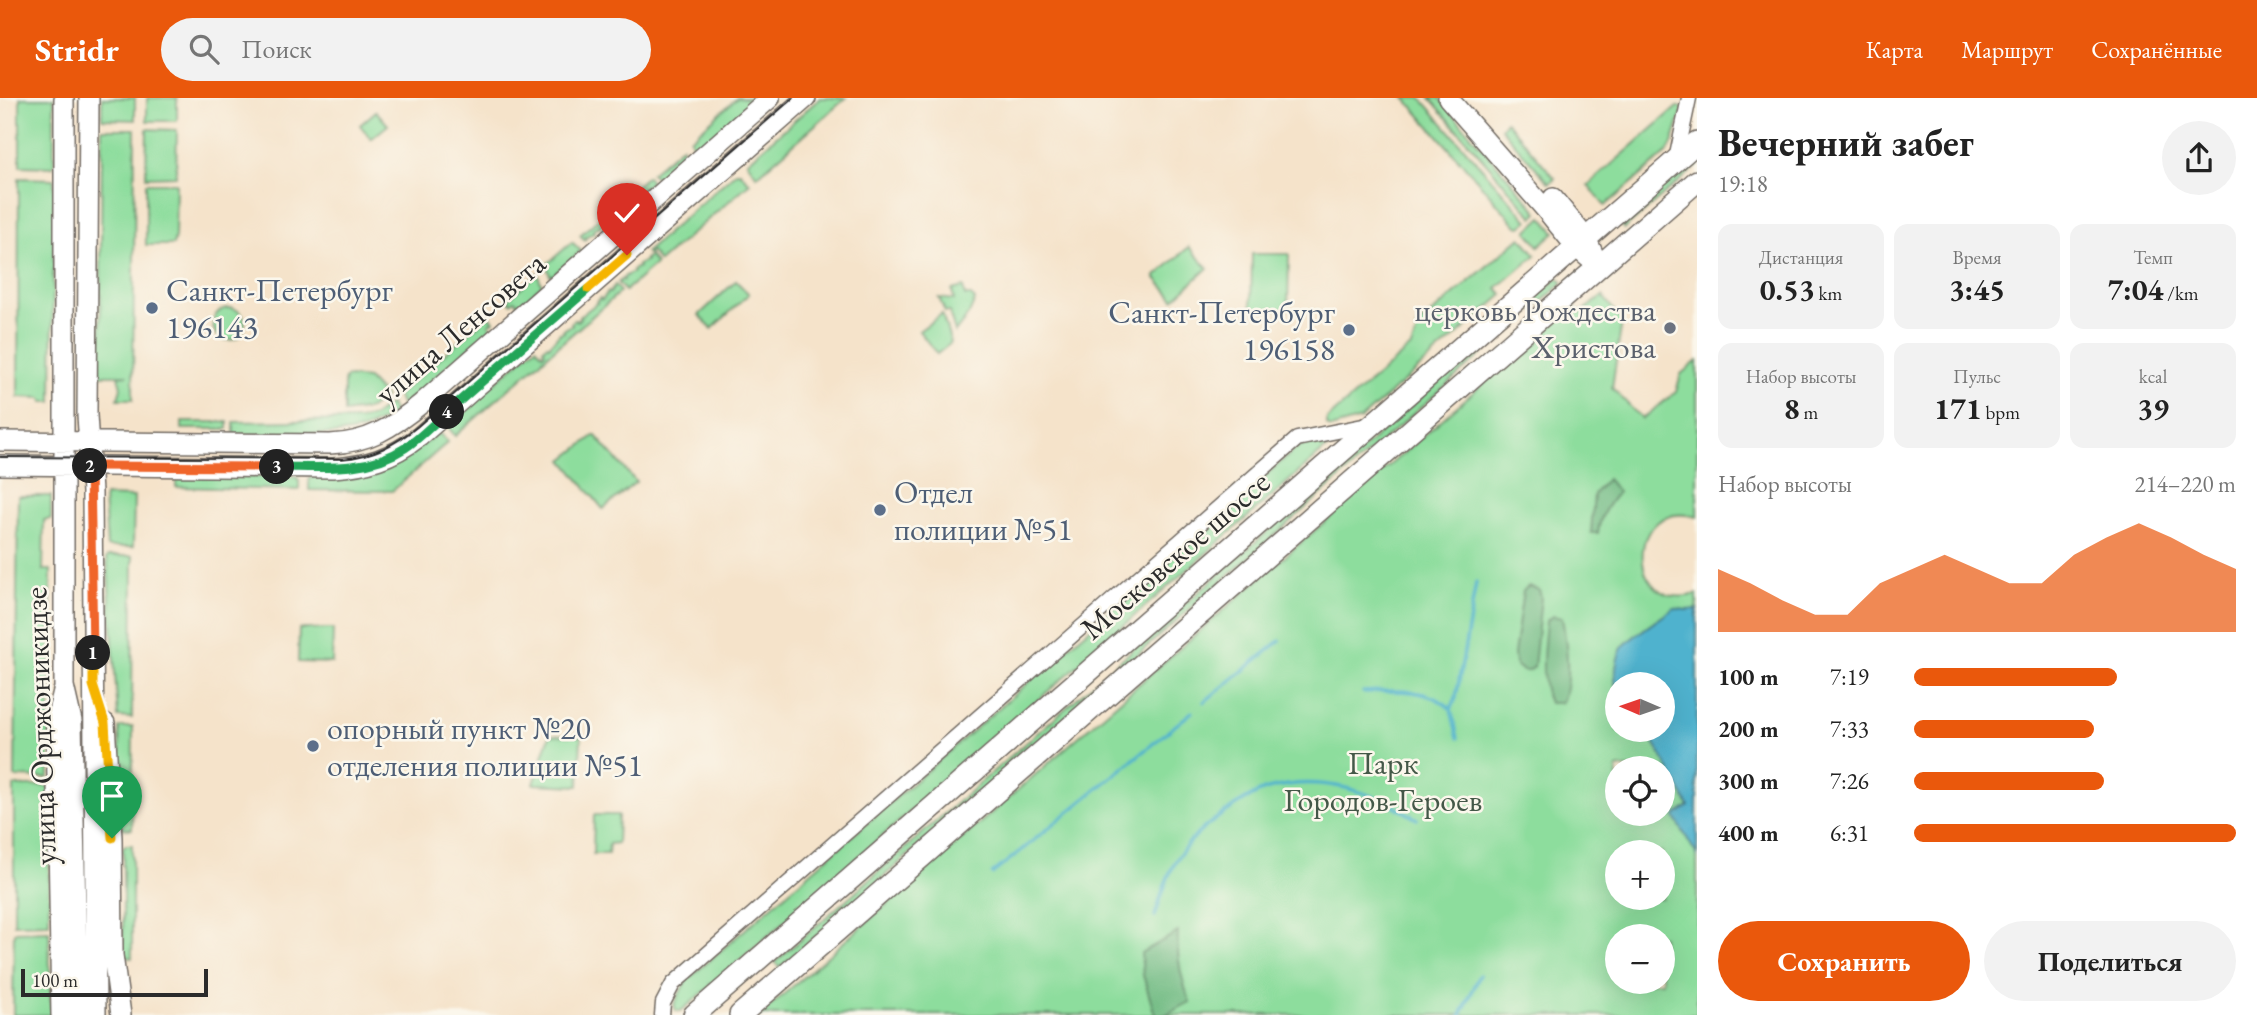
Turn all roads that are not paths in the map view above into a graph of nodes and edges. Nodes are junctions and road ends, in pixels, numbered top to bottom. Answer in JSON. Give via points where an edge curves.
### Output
{"nodes":[{"id":1,"x":64,"y":98,"type":"edge"},
{"id":2,"x":89,"y":98,"type":"edge"},
{"id":3,"x":770,"y":98,"type":"edge"},
{"id":4,"x":806,"y":98,"type":"edge"},
{"id":5,"x":1448,"y":98,"type":"edge"},
{"id":6,"x":1466,"y":98,"type":"edge"},
{"id":7,"x":1689,"y":98,"type":"edge"},
{"id":8,"x":1697,"y":142,"type":"edge"},
{"id":9,"x":1676,"y":160,"type":"junction"},
{"id":10,"x":1697,"y":181,"type":"edge"},
{"id":11,"x":1581,"y":243,"type":"junction"},
{"id":12,"x":1599,"y":267,"type":"junction"},
{"id":13,"x":1373,"y":424,"type":"junction"},
{"id":14,"x":0,"y":441,"type":"edge"},
{"id":15,"x":63,"y":442,"type":"junction"},
{"id":16,"x":89,"y":442,"type":"junction"},
{"id":17,"x":0,"y":465,"type":"edge"},
{"id":18,"x":63,"y":465,"type":"junction"},
{"id":19,"x":90,"y":466,"type":"junction"},
{"id":20,"x":93,"y":685,"type":"junction"},
{"id":21,"x":64,"y":686,"type":"junction"},
{"id":22,"x":749,"y":968,"type":"junction"},
{"id":23,"x":769,"y":989,"type":"junction"},
{"id":24,"x":61,"y":1015,"type":"edge"},
{"id":25,"x":78,"y":1015,"type":"edge"},
{"id":26,"x":96,"y":1015,"type":"edge"},
{"id":27,"x":121,"y":1015,"type":"edge"},
{"id":28,"x":662,"y":1015,"type":"edge"},
{"id":29,"x":694,"y":1015,"type":"edge"},
{"id":30,"x":740,"y":1015,"type":"edge"}],
"edges":[{"from":1,"to":15,"type":"main road","name":"улица Орджоникидзе"},
{"from":2,"to":16,"type":"main road","name":"улица Орджоникидзе"},
{"from":3,"to":16,"type":"main road","name":"улица Ленсовета","via":[[383,433],[330,444]]},
{"from":4,"to":19,"type":"main road","name":"улица Ленсовета","via":[[419,437],[392,455],[364,465],[333,468]]},
{"from":5,"to":11,"type":"main road"},
{"from":6,"to":11,"type":"main road"},
{"from":7,"to":9,"type":"street"},
{"from":8,"to":9,"type":"main road","name":"Московское шоссе"},
{"from":9,"to":11,"type":"main road","name":"Московское шоссе"},
{"from":10,"to":12,"type":"main road","name":"Московское шоссе"},
{"from":11,"to":12,"type":"main road"},
{"from":11,"to":13,"type":"main road","name":"Московское шоссе"},
{"from":12,"to":23,"type":"main road","name":"Московское шоссе"},
{"from":13,"to":22,"type":"main road","name":"Московское шоссе"},
{"from":13,"to":28,"type":"street","via":[[1297,439],[673,984]]},
{"from":14,"to":15,"type":"main road","name":"улица Ленсовета"},
{"from":15,"to":16,"type":"main road","name":"улица Ленсовета"},
{"from":15,"to":18,"type":"main road","name":"улица Орджоникидзе"},
{"from":16,"to":19,"type":"main road","name":"улица Орджоникидзе"},
{"from":17,"to":18,"type":"main road","name":"улица Ленсовета"},
{"from":18,"to":19,"type":"main road","name":"улица Ленсовета"},
{"from":18,"to":21,"type":"main road","name":"улица Орджоникидзе"},
{"from":19,"to":20,"type":"main road","name":"улица Орджоникидзе"},
{"from":20,"to":26,"type":"main road","name":"улица Орджоникидзе"},
{"from":20,"to":27,"type":"main road","via":[[105,723],[113,955]]},
{"from":21,"to":24,"type":"main road","via":[[56,720]]},
{"from":21,"to":25,"type":"main road","name":"улица Орджоникидзе","via":[[72,721]]},
{"from":22,"to":23,"type":"main road"},
{"from":22,"to":29,"type":"main road","name":"Московское шоссе"},
{"from":23,"to":30,"type":"main road","name":"Московское шоссе"}]}
